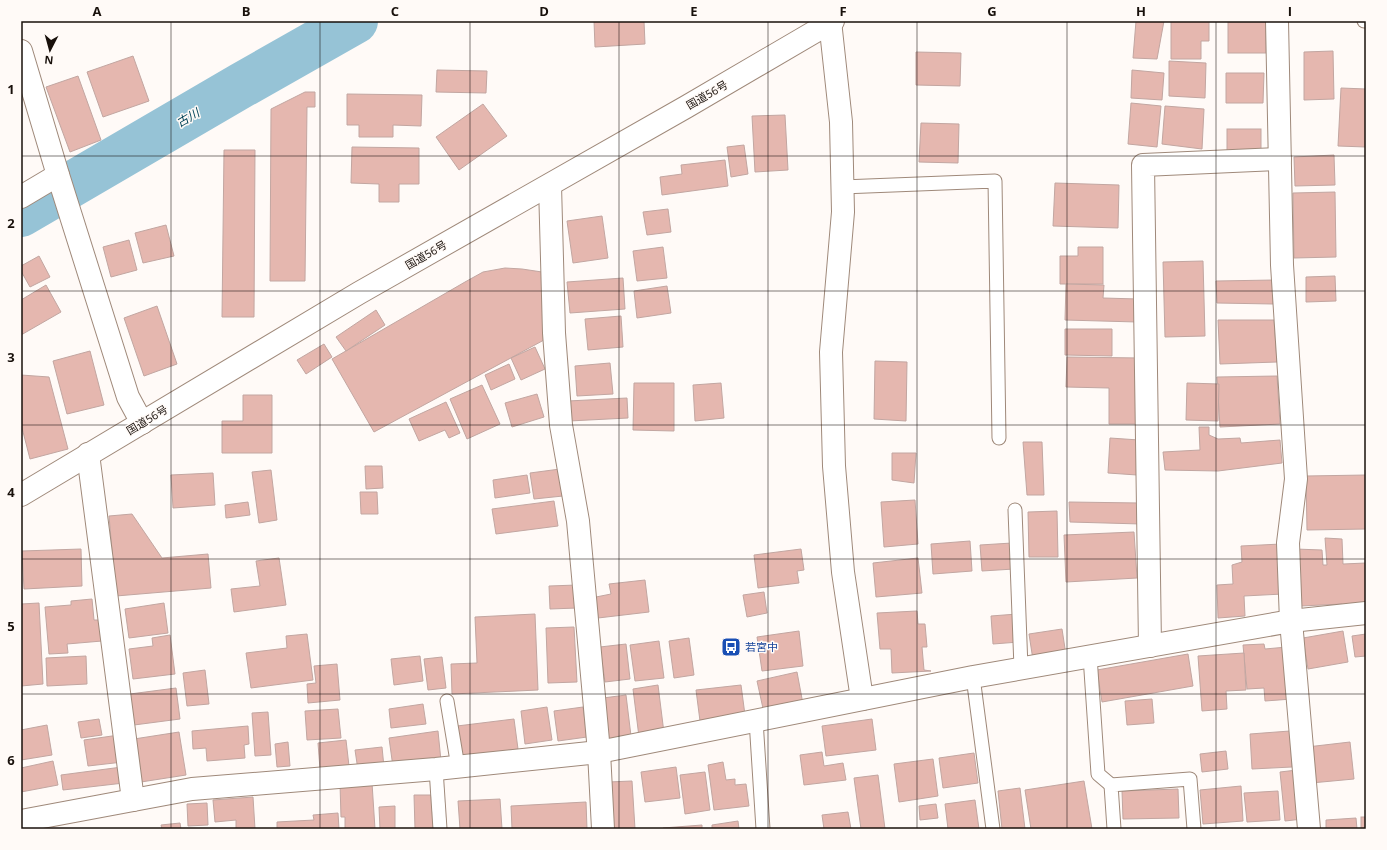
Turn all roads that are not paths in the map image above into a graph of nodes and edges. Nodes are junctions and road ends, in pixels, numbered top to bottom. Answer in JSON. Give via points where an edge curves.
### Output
{"nodes":[{"id":1,"x":1277,"y":21,"type":"edge"},
{"id":2,"x":831,"y":22,"type":"edge"},
{"id":3,"x":21,"y":51,"type":"edge"},
{"id":4,"x":1280,"y":159,"type":"junction"},
{"id":5,"x":59,"y":179,"type":"junction"},
{"id":6,"x":550,"y":185,"type":"junction"},
{"id":7,"x":842,"y":187,"type":"junction"},
{"id":8,"x":21,"y":196,"type":"edge"},
{"id":9,"x":142,"y":423,"type":"junction"},
{"id":10,"x":999,"y":438,"type":"dead end"},
{"id":11,"x":88,"y":454,"type":"junction"},
{"id":12,"x":21,"y":495,"type":"edge"},
{"id":13,"x":1015,"y":510,"type":"dead end"},
{"id":14,"x":1366,"y":613,"type":"edge"},
{"id":15,"x":1291,"y":621,"type":"junction"},
{"id":16,"x":1150,"y":646,"type":"junction"},
{"id":17,"x":1090,"y":656,"type":"junction"},
{"id":18,"x":1021,"y":668,"type":"junction"},
{"id":19,"x":972,"y":677,"type":"junction"},
{"id":20,"x":862,"y":699,"type":"junction"},
{"id":21,"x":447,"y":701,"type":"dead end"},
{"id":22,"x":756,"y":720,"type":"junction"},
{"id":23,"x":599,"y":752,"type":"junction"},
{"id":24,"x":458,"y":767,"type":"junction"},
{"id":25,"x":436,"y":769,"type":"junction"},
{"id":26,"x":1111,"y":785,"type":"junction"},
{"id":27,"x":133,"y":800,"type":"junction"},
{"id":28,"x":21,"y":821,"type":"edge"},
{"id":29,"x":440,"y":829,"type":"edge"},
{"id":30,"x":602,"y":829,"type":"edge"},
{"id":31,"x":763,"y":829,"type":"edge"},
{"id":32,"x":993,"y":829,"type":"edge"},
{"id":33,"x":1114,"y":829,"type":"edge"},
{"id":34,"x":1194,"y":829,"type":"edge"},
{"id":35,"x":1309,"y":829,"type":"edge"}],
"edges":[{"from":1,"to":4,"type":"main road"},
{"from":2,"to":6,"type":"main road","name":"国道56号"},
{"from":2,"to":7,"type":"main road","via":[[841,122]]},
{"from":3,"to":5,"type":"main road"},
{"from":4,"to":15,"type":"main road","via":[[1282,265],[1296,479],[1288,543]]},
{"from":4,"to":16,"type":"main road","via":[[1143,165]]},
{"from":5,"to":8,"type":"main road"},
{"from":5,"to":9,"type":"main road","via":[[128,397]]},
{"from":6,"to":9,"type":"main road","name":"国道56号","via":[[360,293]]},
{"from":6,"to":23,"type":"main road","via":[[554,333],[561,425],[578,521]]},
{"from":7,"to":10,"type":"lane","via":[[995,181]]},
{"from":7,"to":20,"type":"main road","via":[[843,220],[831,352],[834,466],[843,572]]},
{"from":9,"to":11,"type":"main road","name":"国道56号"},
{"from":11,"to":12,"type":"main road","name":"国道56号"},
{"from":11,"to":27,"type":"main road"},
{"from":13,"to":18,"type":"lane"},
{"from":14,"to":15,"type":"main road"},
{"from":15,"to":16,"type":"main road"},
{"from":15,"to":35,"type":"main road"},
{"from":16,"to":17,"type":"main road"},
{"from":17,"to":18,"type":"main road"},
{"from":17,"to":26,"type":"lane","via":[[1098,774]]},
{"from":18,"to":19,"type":"main road"},
{"from":19,"to":20,"type":"main road"},
{"from":19,"to":32,"type":"lane"},
{"from":20,"to":22,"type":"main road"},
{"from":21,"to":24,"type":"lane"},
{"from":22,"to":23,"type":"main road"},
{"from":22,"to":31,"type":"lane"},
{"from":23,"to":24,"type":"main road"},
{"from":23,"to":30,"type":"main road"},
{"from":24,"to":25,"type":"main road"},
{"from":25,"to":27,"type":"main road","via":[[192,789]]},
{"from":25,"to":29,"type":"lane"},
{"from":26,"to":33,"type":"lane"},
{"from":26,"to":34,"type":"lane","via":[[1190,779]]},
{"from":27,"to":28,"type":"main road"}]}
